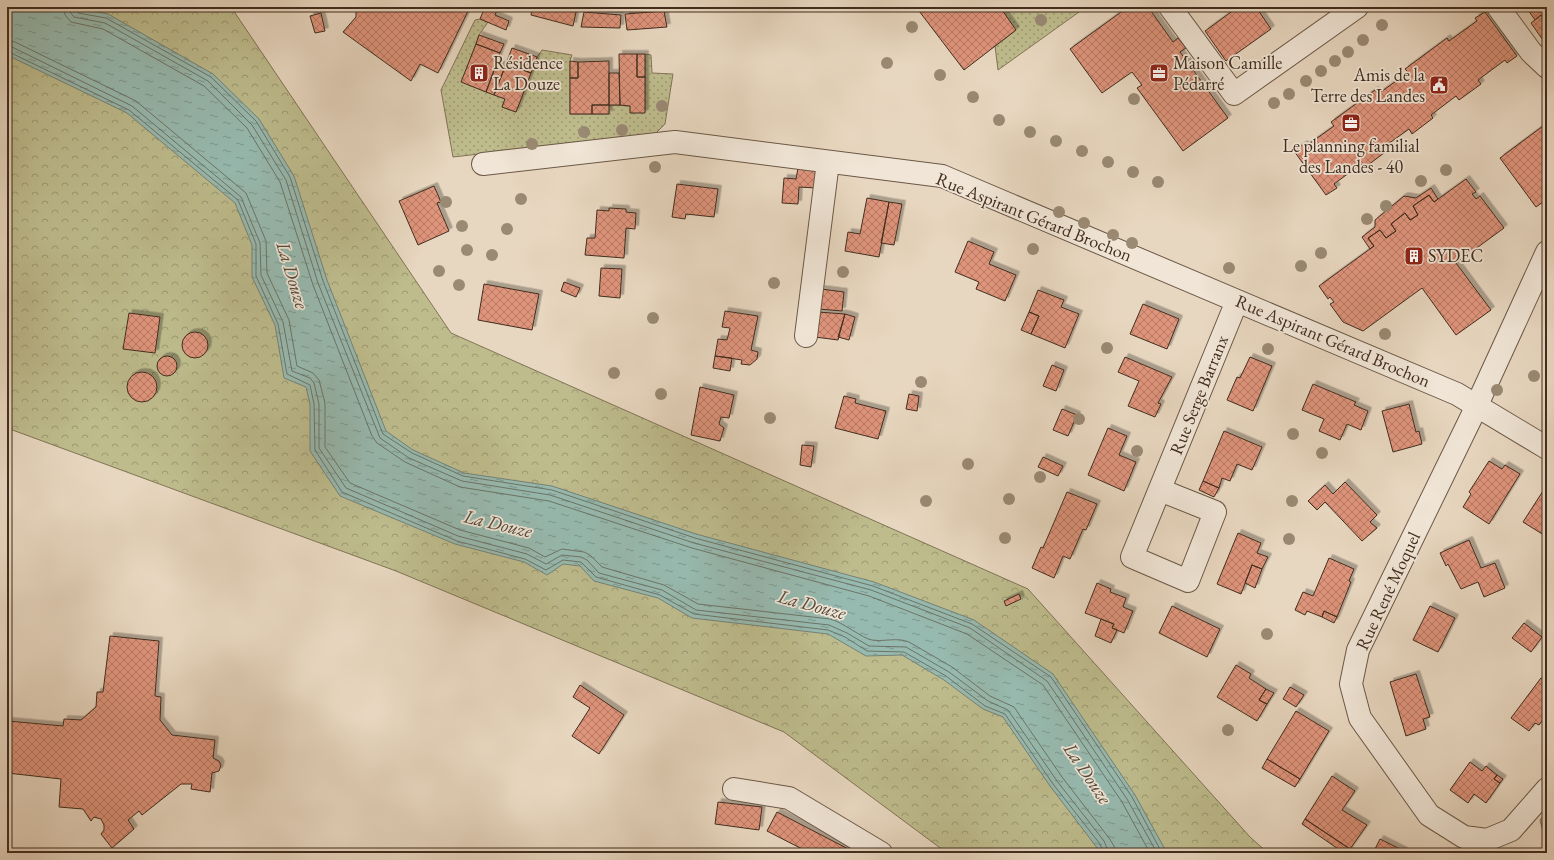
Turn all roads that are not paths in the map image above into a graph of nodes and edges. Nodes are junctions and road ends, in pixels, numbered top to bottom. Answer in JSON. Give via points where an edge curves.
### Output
{"nodes":[{"id":1,"x":1170,"y":7,"type":"edge"},
{"id":2,"x":1357,"y":7,"type":"edge"},
{"id":3,"x":1498,"y":7,"type":"edge"},
{"id":4,"x":1547,"y":67,"type":"edge"},
{"id":5,"x":828,"y":162,"type":"junction"},
{"id":6,"x":483,"y":164,"type":"dead end"},
{"id":7,"x":1547,"y":252,"type":"edge"},
{"id":8,"x":1237,"y":300,"type":"junction"},
{"id":9,"x":806,"y":336,"type":"dead end"},
{"id":10,"x":1477,"y":404,"type":"junction"},
{"id":11,"x":1547,"y":448,"type":"edge"},
{"id":12,"x":1160,"y":490,"type":"dead end"},
{"id":13,"x":734,"y":789,"type":"dead end"},
{"id":14,"x":1547,"y":789,"type":"edge"},
{"id":15,"x":881,"y":853,"type":"edge"}],
"edges":[{"from":1,"to":2,"type":"street","via":[[1234,94]]},
{"from":3,"to":4,"type":"street","via":[[1531,52]]},
{"from":5,"to":6,"type":"street","name":"Rue Aspirant Gérard Brochon","via":[[675,142]]},
{"from":5,"to":8,"type":"street","name":"Rue Aspirant Gérard Brochon","via":[[942,176]]},
{"from":5,"to":9,"type":"street"},
{"from":7,"to":10,"type":"street","name":"Rue René Moquel"},
{"from":8,"to":10,"type":"street","name":"Rue Aspirant Gérard Brochon"},
{"from":8,"to":12,"type":"street","name":"Rue Serge Barranx"},
{"from":10,"to":11,"type":"street","name":"Rue Aspirant Gérard Brochon"},
{"from":10,"to":14,"type":"street","name":"Rue René Moquel","via":[[1358,650],[1351,684],[1360,718],[1429,815],[1464,837],[1487,840],[1511,830]]},
{"from":13,"to":15,"type":"street","via":[[788,798]]}]}
